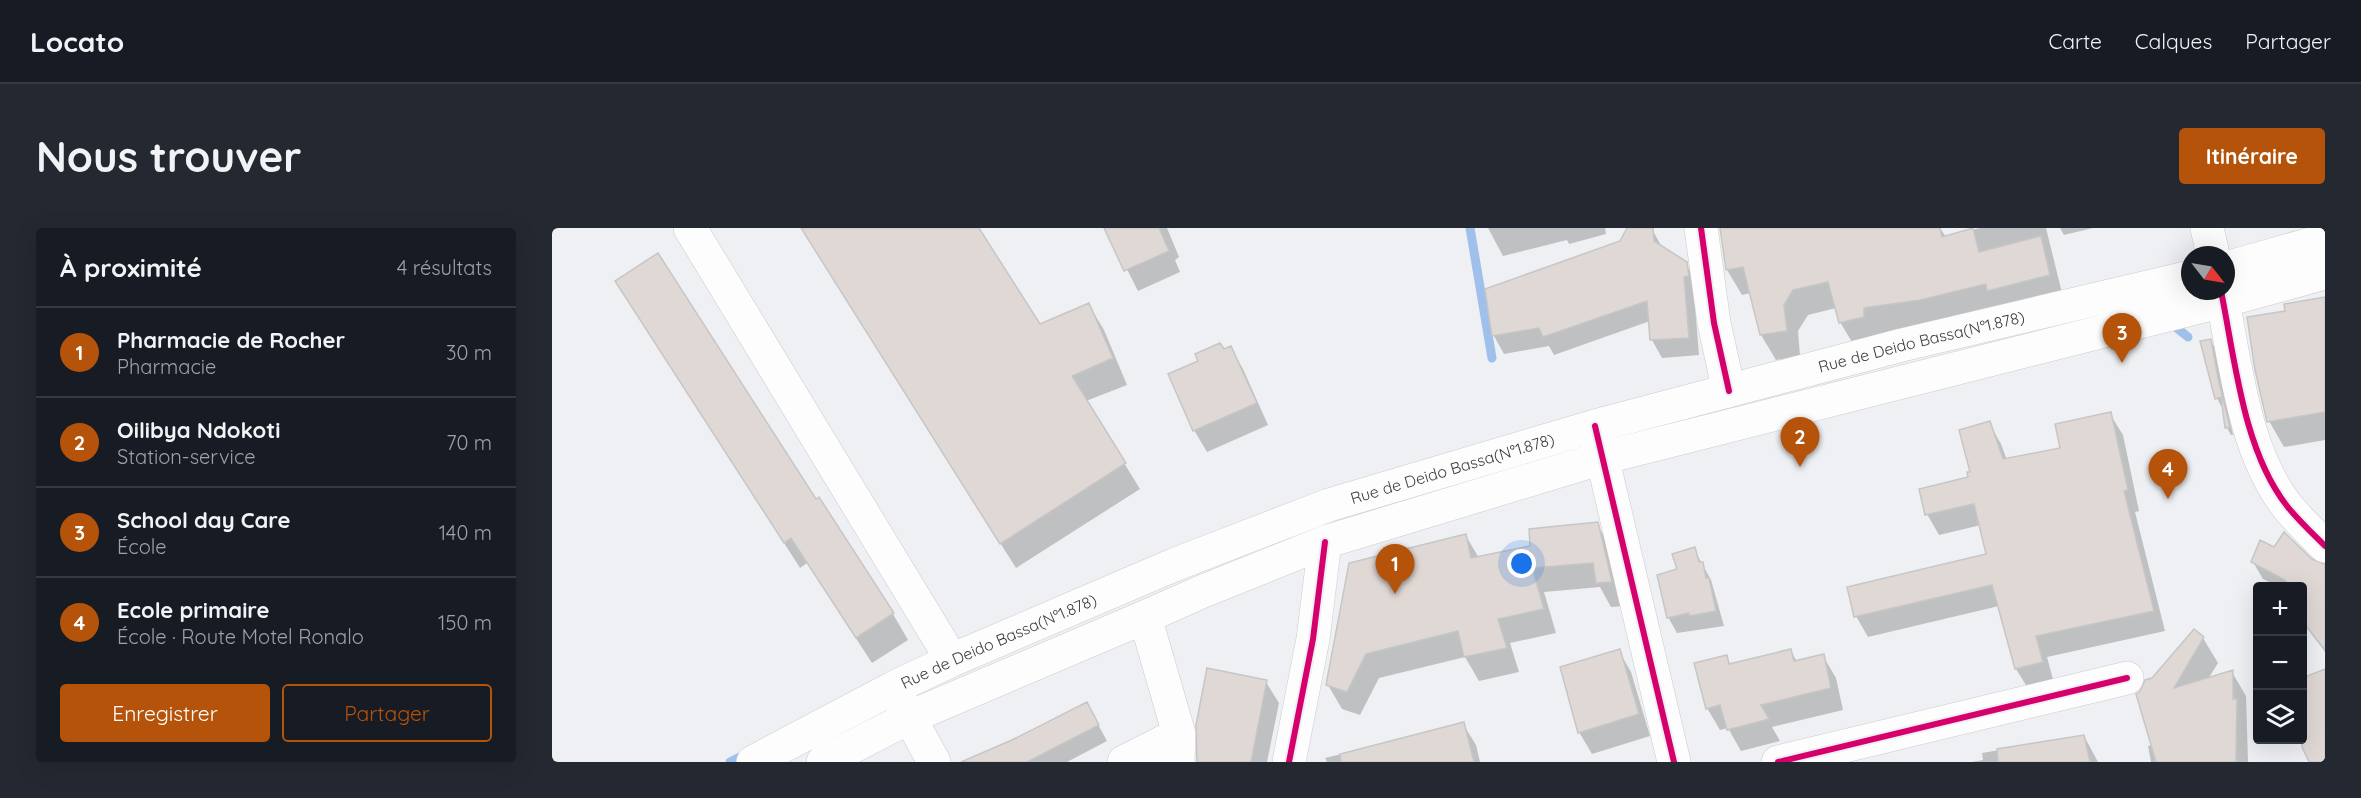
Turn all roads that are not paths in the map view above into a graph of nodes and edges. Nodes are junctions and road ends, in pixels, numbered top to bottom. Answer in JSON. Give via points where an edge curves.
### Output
{"nodes":[{"id":1,"x":690,"y":228,"type":"edge"},
{"id":2,"x":1701,"y":228,"type":"edge"},
{"id":3,"x":2207,"y":228,"type":"edge"},
{"id":4,"x":2325,"y":240,"type":"edge"},
{"id":5,"x":2211,"y":246,"type":"edge"},
{"id":6,"x":2235,"y":265,"type":"edge"},
{"id":7,"x":2325,"y":273,"type":"edge"},
{"id":8,"x":2181,"y":279,"type":"edge"},
{"id":9,"x":2235,"y":293,"type":"edge"},
{"id":10,"x":2207,"y":300,"type":"edge"},
{"id":11,"x":2223,"y":300,"type":"edge"},
{"id":12,"x":1729,"y":391,"type":"junction"},
{"id":13,"x":1595,"y":426,"type":"junction"},
{"id":14,"x":1602,"y":458,"type":"junction"},
{"id":15,"x":1325,"y":542,"type":"junction"},
{"id":16,"x":2325,"y":546,"type":"edge"},
{"id":17,"x":1145,"y":617,"type":"junction"},
{"id":18,"x":952,"y":660,"type":"junction"},
{"id":19,"x":2127,"y":678,"type":"dead end"},
{"id":20,"x":893,"y":688,"type":"junction"},
{"id":21,"x":910,"y":717,"type":"junction"},
{"id":22,"x":1179,"y":748,"type":"edge"},
{"id":23,"x":753,"y":762,"type":"edge"},
{"id":24,"x":823,"y":762,"type":"edge"},
{"id":25,"x":934,"y":762,"type":"edge"},
{"id":26,"x":1124,"y":762,"type":"edge"},
{"id":27,"x":1289,"y":762,"type":"edge"},
{"id":28,"x":1674,"y":762,"type":"edge"},
{"id":29,"x":1778,"y":762,"type":"edge"}],
"edges":[{"from":1,"to":18,"type":"main road"},
{"from":2,"to":12,"type":"main road","via":[[1714,323]]},
{"from":3,"to":5,"type":"main road"},
{"from":4,"to":6,"type":"main road"},
{"from":7,"to":9,"type":"main road"},
{"from":8,"to":12,"type":"main road","name":"Rue de Deido Bassa(N°1.878)","via":[[1902,345]]},
{"from":10,"to":14,"type":"main road"},
{"from":11,"to":16,"type":"main road","via":[[2250,434],[2263,468],[2286,506]]},
{"from":12,"to":13,"type":"main road","name":"Rue de Deido Bassa(N°1.878)"},
{"from":13,"to":14,"type":"main road"},
{"from":13,"to":18,"type":"main road","name":"Rue de Deido Bassa(N°1.878)","via":[[1319,509],[1176,564]]},
{"from":14,"to":15,"type":"main road"},
{"from":14,"to":28,"type":"main road"},
{"from":15,"to":17,"type":"main road"},
{"from":15,"to":27,"type":"main road","via":[[1313,639]]},
{"from":17,"to":21,"type":"main road"},
{"from":17,"to":22,"type":"main road"},
{"from":18,"to":20,"type":"main road","name":"Rue de Deido Bassa(N°1.878)"},
{"from":19,"to":29,"type":"main road"},
{"from":20,"to":21,"type":"main road"},
{"from":20,"to":23,"type":"main road","name":"Rue de Deido Bassa(N°1.878)"},
{"from":21,"to":24,"type":"main road"},
{"from":21,"to":25,"type":"main road"},
{"from":22,"to":26,"type":"main road"}]}
